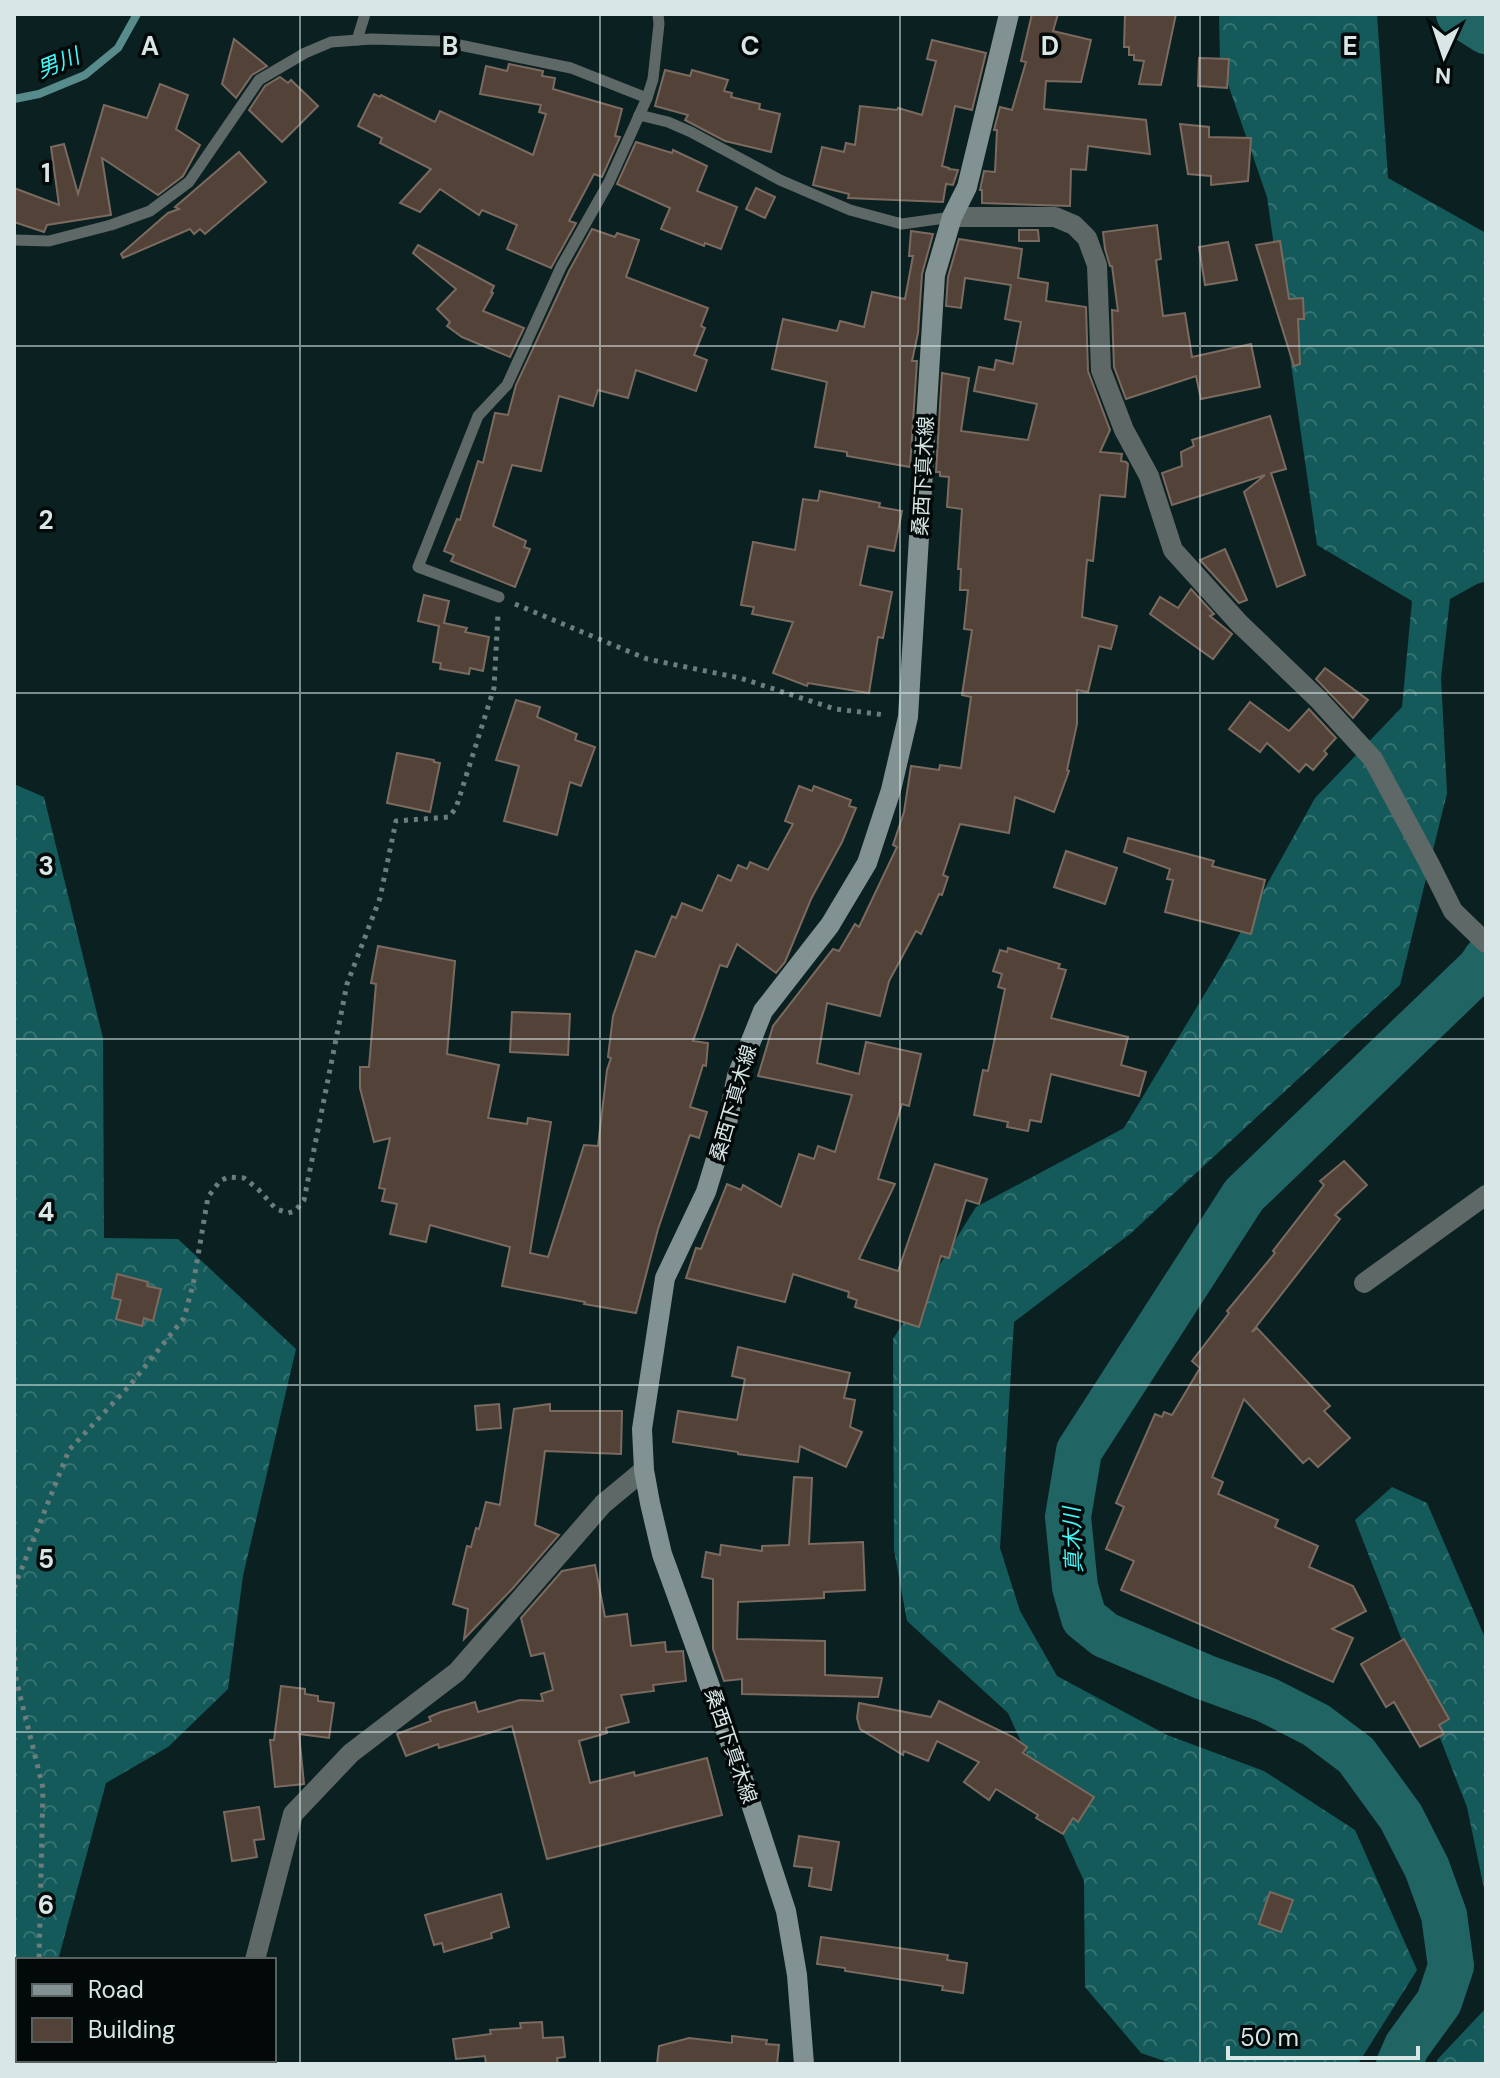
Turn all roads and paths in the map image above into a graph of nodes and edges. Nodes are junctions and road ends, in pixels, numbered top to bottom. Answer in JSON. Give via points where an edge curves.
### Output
{"nodes":[{"id":1,"x":365,"y":14,"type":"edge"},
{"id":2,"x":658,"y":14,"type":"edge"},
{"id":3,"x":1009,"y":14,"type":"edge"},
{"id":4,"x":357,"y":40,"type":"junction"},
{"id":5,"x":647,"y":98,"type":"junction"},
{"id":6,"x":639,"y":115,"type":"junction"},
{"id":7,"x":952,"y":217,"type":"junction"},
{"id":8,"x":14,"y":240,"type":"edge"},
{"id":9,"x":499,"y":597,"type":"junction"},
{"id":10,"x":908,"y":717,"type":"junction"},
{"id":11,"x":1486,"y":943,"type":"edge"},
{"id":12,"x":1486,"y":1195,"type":"edge"},
{"id":13,"x":1364,"y":1283,"type":"dead end"},
{"id":14,"x":644,"y":1470,"type":"junction"},
{"id":15,"x":14,"y":1588,"type":"edge"},
{"id":16,"x":14,"y":1647,"type":"edge"},
{"id":17,"x":39,"y":1958,"type":"edge"},
{"id":18,"x":256,"y":1958,"type":"edge"},
{"id":19,"x":804,"y":2064,"type":"edge"}],
"edges":[{"from":1,"to":4,"type":"lane"},
{"from":2,"to":5,"type":"lane"},
{"from":3,"to":7,"type":"main road","name":"桑西下真木線","via":[[967,187]]},
{"from":4,"to":5,"type":"lane","via":[[440,41],[521,57],[571,68]]},
{"from":4,"to":8,"type":"lane","via":[[331,42],[259,80],[189,182],[150,211],[49,241]]},
{"from":5,"to":6,"type":"lane"},
{"from":6,"to":7,"type":"lane","via":[[691,132],[850,210],[902,224]]},
{"from":6,"to":9,"type":"lane","via":[[507,385],[478,416],[418,567]]},
{"from":7,"to":10,"type":"main road","name":"桑西下真木線","via":[[935,275]]},
{"from":7,"to":11,"type":"street","via":[[1055,217],[1087,238],[1097,265],[1101,370],[1149,476],[1173,550],[1373,759],[1453,911]]},
{"from":9,"to":10,"type":"path","via":[[647,659],[740,678],[835,709]]},
{"from":9,"to":15,"type":"path","via":[[494,688],[456,808],[449,817],[396,821],[380,898],[347,984],[304,1200],[288,1213],[276,1209],[244,1178],[228,1177],[208,1197],[184,1318],[69,1450]]},
{"from":10,"to":14,"type":"main road","name":"桑西下真木線","via":[[867,863],[830,925],[763,1011],[737,1076],[706,1192],[665,1278],[642,1429]]},
{"from":12,"to":13,"type":"street"},
{"from":14,"to":18,"type":"street","via":[[603,1504],[457,1672],[351,1753],[293,1814]]},
{"from":14,"to":19,"type":"main road","name":"桑西下真木線","via":[[662,1554],[786,1911]]},
{"from":16,"to":17,"type":"path","via":[[16,1679],[43,1788]]}]}
